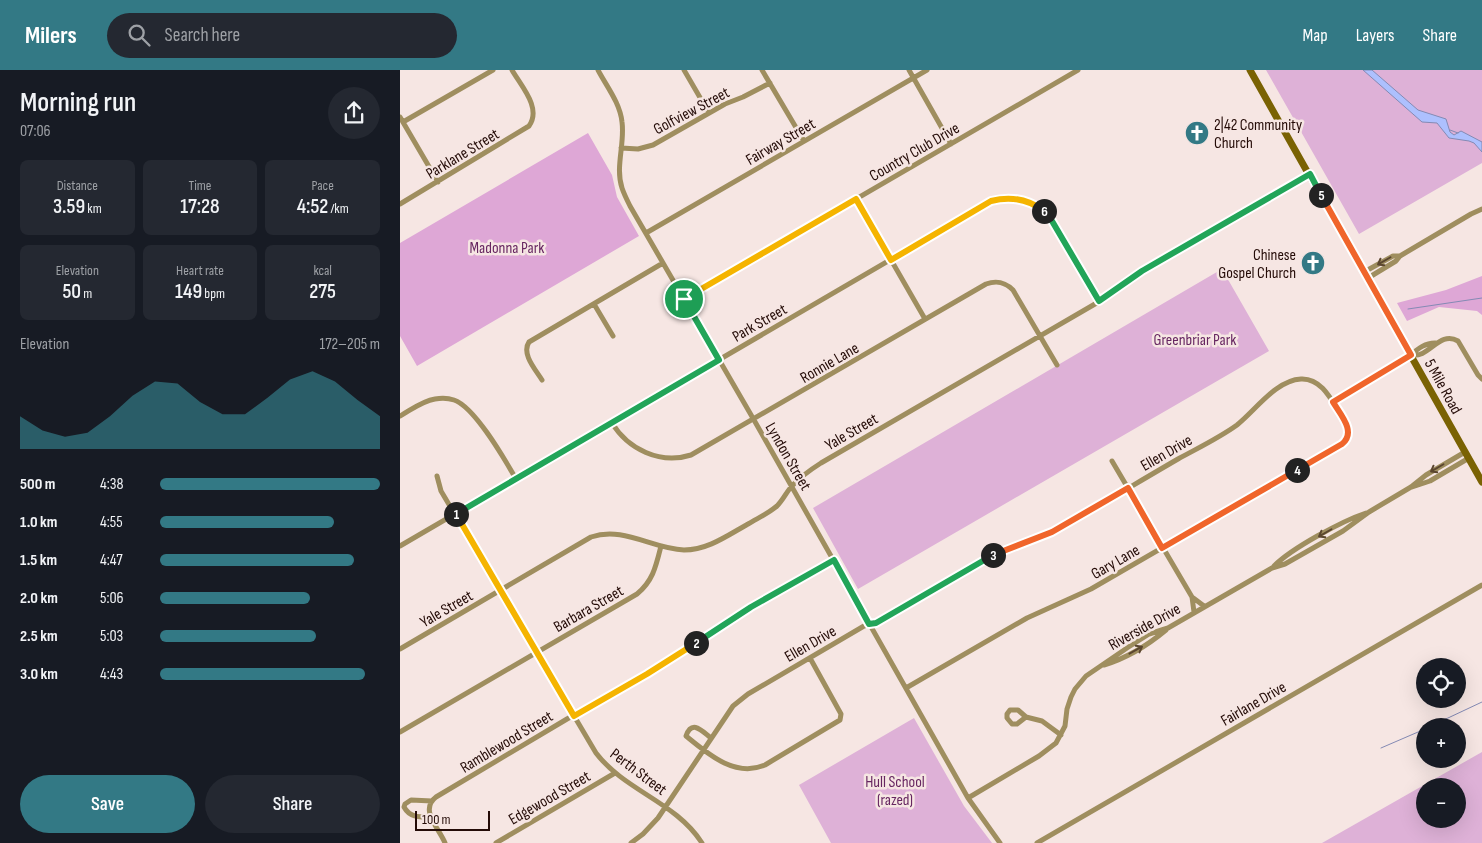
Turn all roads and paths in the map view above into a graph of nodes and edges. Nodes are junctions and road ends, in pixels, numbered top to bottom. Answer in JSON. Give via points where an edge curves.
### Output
{"nodes":[{"id":1,"x":493,"y":70,"type":"edge"},
{"id":2,"x":512,"y":70,"type":"edge"},
{"id":3,"x":598,"y":70,"type":"edge"},
{"id":4,"x":684,"y":70,"type":"edge"},
{"id":5,"x":762,"y":70,"type":"edge"},
{"id":6,"x":909,"y":70,"type":"edge"},
{"id":7,"x":927,"y":70,"type":"edge"},
{"id":8,"x":1078,"y":70,"type":"edge"},
{"id":9,"x":1250,"y":70,"type":"edge"},
{"id":10,"x":914,"y":78,"type":"junction"},
{"id":11,"x":770,"y":83,"type":"junction"},
{"id":12,"x":709,"y":113,"type":"junction"},
{"id":13,"x":402,"y":120,"type":"edge"},
{"id":14,"x":804,"y":141,"type":"junction"},
{"id":15,"x":951,"y":144,"type":"junction"},
{"id":16,"x":621,"y":148,"type":"junction"},
{"id":17,"x":1310,"y":174,"type":"junction"},
{"id":18,"x":438,"y":182,"type":"junction"},
{"id":19,"x":856,"y":199,"type":"junction"},
{"id":20,"x":400,"y":204,"type":"edge"},
{"id":21,"x":1482,"y":209,"type":"edge"},
{"id":22,"x":646,"y":233,"type":"junction"},
{"id":23,"x":891,"y":260,"type":"junction"},
{"id":24,"x":663,"y":263,"type":"junction"},
{"id":25,"x":1366,"y":275,"type":"junction"},
{"id":26,"x":684,"y":299,"type":"junction"},
{"id":27,"x":1099,"y":301,"type":"junction"},
{"id":28,"x":594,"y":304,"type":"junction"},
{"id":29,"x":925,"y":320,"type":"junction"},
{"id":30,"x":613,"y":336,"type":"dead end"},
{"id":31,"x":1040,"y":336,"type":"junction"},
{"id":32,"x":1411,"y":355,"type":"junction"},
{"id":33,"x":719,"y":360,"type":"junction"},
{"id":34,"x":1057,"y":365,"type":"dead end"},
{"id":35,"x":1482,"y":379,"type":"edge"},
{"id":36,"x":542,"y":380,"type":"dead end"},
{"id":37,"x":1482,"y":385,"type":"edge"},
{"id":38,"x":1333,"y":402,"type":"junction"},
{"id":39,"x":400,"y":416,"type":"edge"},
{"id":40,"x":754,"y":420,"type":"junction"},
{"id":41,"x":612,"y":423,"type":"junction"},
{"id":42,"x":1467,"y":455,"type":"junction"},
{"id":43,"x":1112,"y":461,"type":"dead end"},
{"id":44,"x":437,"y":476,"type":"dead end"},
{"id":45,"x":516,"y":479,"type":"junction"},
{"id":46,"x":1482,"y":482,"type":"edge"},
{"id":47,"x":792,"y":486,"type":"junction"},
{"id":48,"x":1128,"y":488,"type":"junction"},
{"id":49,"x":455,"y":514,"type":"junction"},
{"id":50,"x":401,"y":543,"type":"edge"},
{"id":51,"x":661,"y":546,"type":"junction"},
{"id":52,"x":1162,"y":548,"type":"junction"},
{"id":53,"x":834,"y":560,"type":"junction"},
{"id":54,"x":1482,"y":585,"type":"edge"},
{"id":55,"x":500,"y":590,"type":"junction"},
{"id":56,"x":1192,"y":597,"type":"junction"},
{"id":57,"x":1204,"y":606,"type":"junction"},
{"id":58,"x":1194,"y":612,"type":"junction"},
{"id":59,"x":869,"y":624,"type":"junction"},
{"id":60,"x":400,"y":649,"type":"edge"},
{"id":61,"x":537,"y":652,"type":"junction"},
{"id":62,"x":810,"y":658,"type":"junction"},
{"id":63,"x":906,"y":688,"type":"junction"},
{"id":64,"x":574,"y":716,"type":"junction"},
{"id":65,"x":1026,"y":717,"type":"dead end"},
{"id":66,"x":400,"y":732,"type":"edge"},
{"id":67,"x":1060,"y":735,"type":"junction"},
{"id":68,"x":711,"y":738,"type":"junction"},
{"id":69,"x":703,"y":750,"type":"junction"},
{"id":70,"x":615,"y":773,"type":"junction"},
{"id":71,"x":968,"y":798,"type":"junction"},
{"id":72,"x":432,"y":801,"type":"junction"},
{"id":73,"x":666,"y":807,"type":"junction"},
{"id":74,"x":430,"y":817,"type":"junction"},
{"id":75,"x":445,"y":843,"type":"edge"},
{"id":76,"x":496,"y":843,"type":"edge"},
{"id":77,"x":631,"y":843,"type":"edge"},
{"id":78,"x":702,"y":843,"type":"edge"},
{"id":79,"x":1000,"y":843,"type":"edge"},
{"id":80,"x":1037,"y":843,"type":"edge"}],
"edges":[{"from":1,"to":13,"type":"street"},
{"from":2,"to":18,"type":"street","name":"Parklane Street","via":[[532,106],[533,119],[525,129]]},
{"from":3,"to":16,"type":"street","name":"Lyndon Street","via":[[621,114]]},
{"from":4,"to":12,"type":"street"},
{"from":5,"to":11,"type":"street"},
{"from":6,"to":10,"type":"street"},
{"from":7,"to":10,"type":"street","name":"Fairway Street"},
{"from":8,"to":15,"type":"street","name":"Country Club Drive"},
{"from":9,"to":17,"type":"main road","name":"5 Mile Road"},
{"from":10,"to":14,"type":"street","name":"Fairway Street"},
{"from":10,"to":15,"type":"street"},
{"from":11,"to":12,"type":"street","name":"Golfview Street"},
{"from":11,"to":14,"type":"street"},
{"from":12,"to":16,"type":"street","name":"Golfview Street","via":[[653,145],[638,149]]},
{"from":13,"to":18,"type":"street"},
{"from":14,"to":22,"type":"street","name":"Fairway Street"},
{"from":15,"to":19,"type":"street","name":"Country Club Drive"},
{"from":16,"to":22,"type":"street","name":"Lyndon Street","via":[[619,169],[622,188]]},
{"from":17,"to":25,"type":"main road","name":"5 Mile Road"},
{"from":17,"to":27,"type":"street","name":"Yale Street","via":[[1142,271]]},
{"from":18,"to":20,"type":"street","name":"Parklane Street"},
{"from":19,"to":23,"type":"street"},
{"from":19,"to":26,"type":"street","name":"Country Club Drive"},
{"from":21,"to":25,"type":"street","via":[[1400,256],[1396,262]]},
{"from":22,"to":24,"type":"street","name":"Lyndon Street"},
{"from":23,"to":27,"type":"street","name":"Park Street","via":[[991,201],[1018,199],[1037,206],[1052,221]]},
{"from":23,"to":29,"type":"street"},
{"from":23,"to":33,"type":"street","name":"Park Street"},
{"from":24,"to":26,"type":"street","name":"Lyndon Street"},
{"from":24,"to":28,"type":"street"},
{"from":25,"to":32,"type":"main road","name":"5 Mile Road"},
{"from":26,"to":33,"type":"street","name":"Lyndon Street"},
{"from":27,"to":31,"type":"street","name":"Yale Street"},
{"from":28,"to":30,"type":"street"},
{"from":28,"to":36,"type":"street","via":[[527,344],[527,354]]},
{"from":29,"to":31,"type":"street","name":"Ronnie Lane","via":[[986,284],[1001,282],[1015,293]]},
{"from":29,"to":40,"type":"street","name":"Ronnie Lane"},
{"from":31,"to":34,"type":"street","name":"Ronnie Lane"},
{"from":31,"to":47,"type":"street","name":"Yale Street","via":[[821,463]]},
{"from":32,"to":35,"type":"street","via":[[1417,356],[1449,337],[1458,340]]},
{"from":32,"to":38,"type":"street"},
{"from":32,"to":42,"type":"main road","name":"5 Mile Road"},
{"from":33,"to":40,"type":"street","name":"Lyndon Street"},
{"from":33,"to":41,"type":"street","name":"Park Street"},
{"from":35,"to":37,"type":"street"},
{"from":38,"to":48,"type":"street","name":"Ellen Drive","via":[[1316,383],[1301,379],[1290,382],[1272,393],[1233,427]]},
{"from":38,"to":52,"type":"street","name":"Gary Lane","via":[[1349,429],[1345,442]]},
{"from":39,"to":45,"type":"street","via":[[435,399],[455,400],[493,440]]},
{"from":40,"to":41,"type":"street","name":"Ronnie Lane","via":[[696,453],[674,458],[657,456],[634,447],[621,437]]},
{"from":40,"to":47,"type":"street","name":"Lyndon Street"},
{"from":41,"to":45,"type":"street","name":"Park Street"},
{"from":42,"to":46,"type":"main road","name":"5 Mile Road"},
{"from":42,"to":57,"type":"street","name":"Riverside Drive","via":[[1430,480],[1411,487],[1369,512],[1344,531]]},
{"from":43,"to":48,"type":"street"},
{"from":44,"to":49,"type":"street","name":"Perth Street","via":[[441,491]]},
{"from":45,"to":49,"type":"street","name":"Park Street"},
{"from":47,"to":51,"type":"street","name":"Yale Street","via":[[771,511],[712,544],[687,550]]},
{"from":47,"to":53,"type":"street","name":"Lyndon Street"},
{"from":48,"to":52,"type":"street"},
{"from":48,"to":59,"type":"street","name":"Ellen Drive","via":[[1052,532],[993,555],[876,623]]},
{"from":49,"to":50,"type":"street","name":"Park Street"},
{"from":49,"to":55,"type":"street","name":"Perth Street"},
{"from":51,"to":55,"type":"street","name":"Yale Street","via":[[623,535],[596,535]]},
{"from":51,"to":61,"type":"street","name":"Barbara Street","via":[[654,575],[642,590]]},
{"from":52,"to":56,"type":"street"},
{"from":52,"to":63,"type":"street","name":"Gary Lane","via":[[1091,589],[1027,618]]},
{"from":53,"to":59,"type":"street","name":"Lyndon Street"},
{"from":53,"to":64,"type":"street","name":"Ramblewood Street"},
{"from":54,"to":80,"type":"street","name":"Fairlane Drive"},
{"from":55,"to":60,"type":"street","name":"Yale Street"},
{"from":55,"to":61,"type":"street","name":"Perth Street"},
{"from":56,"to":57,"type":"street"},
{"from":56,"to":58,"type":"street"},
{"from":57,"to":58,"type":"street","name":"Riverside Drive"},
{"from":58,"to":67,"type":"street","name":"Riverside Drive","via":[[1114,655],[1086,676],[1075,689]]},
{"from":59,"to":62,"type":"street","name":"Ellen Drive"},
{"from":59,"to":63,"type":"street","name":"Lyndon Street"},
{"from":61,"to":64,"type":"street","name":"Perth Street"},
{"from":61,"to":66,"type":"street","name":"Barbara Street"},
{"from":62,"to":68,"type":"street","name":"Ellen Drive","via":[[739,700]]},
{"from":62,"to":69,"type":"street","via":[[841,714],[840,720],[753,769],[733,767]]},
{"from":63,"to":71,"type":"street","name":"Lyndon Street"},
{"from":64,"to":70,"type":"street","name":"Perth Street","via":[[596,753]]},
{"from":64,"to":72,"type":"street","name":"Ramblewood Street"},
{"from":65,"to":67,"type":"street","via":[[1042,721]]},
{"from":67,"to":71,"type":"street","name":"Riverside Drive","via":[[1045,752]]},
{"from":68,"to":69,"type":"street","name":"Ellen Drive"},
{"from":68,"to":69,"type":"street","via":[[694,727],[688,731],[686,736]]},
{"from":69,"to":73,"type":"street","name":"Ellen Drive"},
{"from":70,"to":73,"type":"street","name":"Perth Street"},
{"from":70,"to":76,"type":"street","name":"Edgewood Street"},
{"from":71,"to":79,"type":"street","name":"Lyndon Street"},
{"from":72,"to":74,"type":"street"},
{"from":72,"to":74,"type":"street","via":[[411,800],[404,808],[411,815]]},
{"from":73,"to":77,"type":"street","name":"Ellen Drive","via":[[652,826]]},
{"from":73,"to":78,"type":"street","name":"Perth Street","via":[[688,824]]},
{"from":74,"to":75,"type":"street"}]}
